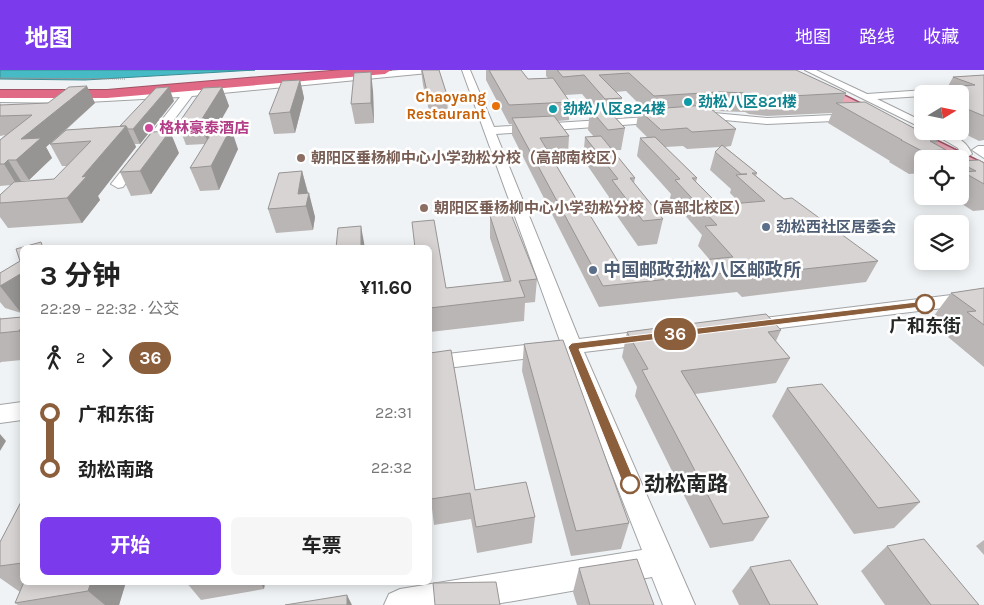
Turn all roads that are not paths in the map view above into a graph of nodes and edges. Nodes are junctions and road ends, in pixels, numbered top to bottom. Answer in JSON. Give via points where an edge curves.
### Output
{"nodes":[{"id":1,"x":341,"y":70,"type":"edge"},
{"id":2,"x":385,"y":70,"type":"edge"},
{"id":3,"x":393,"y":70,"type":"edge"},
{"id":4,"x":428,"y":70,"type":"edge"},
{"id":5,"x":466,"y":70,"type":"edge"},
{"id":6,"x":768,"y":70,"type":"edge"},
{"id":7,"x":783,"y":70,"type":"edge"},
{"id":8,"x":796,"y":70,"type":"edge"},
{"id":9,"x":808,"y":70,"type":"edge"},
{"id":10,"x":358,"y":77,"type":"junction"},
{"id":11,"x":0,"y":88,"type":"edge"},
{"id":12,"x":984,"y":89,"type":"edge"},
{"id":13,"x":0,"y":94,"type":"edge"},
{"id":14,"x":188,"y":94,"type":"junction"},
{"id":15,"x":0,"y":99,"type":"edge"},
{"id":16,"x":863,"y":106,"type":"junction"},
{"id":17,"x":914,"y":122,"type":"edge"},
{"id":18,"x":491,"y":131,"type":"junction"},
{"id":19,"x":952,"y":140,"type":"edge"},
{"id":20,"x":951,"y":150,"type":"edge"},
{"id":21,"x":963,"y":150,"type":"edge"},
{"id":22,"x":969,"y":158,"type":"edge"},
{"id":23,"x":969,"y":160,"type":"edge"},
{"id":24,"x":984,"y":163,"type":"edge"},
{"id":25,"x":984,"y":171,"type":"edge"},
{"id":26,"x":118,"y":184,"type":"dead end"},
{"id":27,"x":984,"y":297,"type":"edge"},
{"id":28,"x":728,"y":328,"type":"edge"},
{"id":29,"x":670,"y":335,"type":"edge"},
{"id":30,"x":572,"y":347,"type":"junction"},
{"id":31,"x":432,"y":363,"type":"edge"},
{"id":32,"x":20,"y":411,"type":"edge"},
{"id":33,"x":0,"y":414,"type":"edge"},
{"id":34,"x":661,"y":561,"type":"junction"},
{"id":35,"x":400,"y":605,"type":"edge"},
{"id":36,"x":679,"y":605,"type":"edge"}],
"edges":[{"from":1,"to":11,"type":"highway","via":[[113,89]]},
{"from":2,"to":13,"type":"highway","via":[[130,93]]},
{"from":3,"to":10,"type":"highway"},
{"from":4,"to":10,"type":"street"},
{"from":5,"to":18,"type":"street"},
{"from":6,"to":16,"type":"street"},
{"from":7,"to":16,"type":"main road"},
{"from":8,"to":16,"type":"main road"},
{"from":9,"to":16,"type":"street"},
{"from":10,"to":14,"type":"street"},
{"from":12,"to":16,"type":"street"},
{"from":14,"to":15,"type":"street","via":[[102,99]]},
{"from":14,"to":26,"type":"street"},
{"from":16,"to":17,"type":"street"},
{"from":16,"to":18,"type":"street","via":[[767,121],[714,116]]},
{"from":16,"to":20,"type":"main road"},
{"from":18,"to":30,"type":"street"},
{"from":19,"to":21,"type":"street","via":[[963,146]]},
{"from":22,"to":24,"type":"main road"},
{"from":23,"to":25,"type":"main road"},
{"from":27,"to":28,"type":"street"},
{"from":29,"to":30,"type":"street"},
{"from":30,"to":31,"type":"street"},
{"from":30,"to":34,"type":"street"},
{"from":32,"to":33,"type":"street"},
{"from":34,"to":35,"type":"street"},
{"from":34,"to":36,"type":"street"}]}
